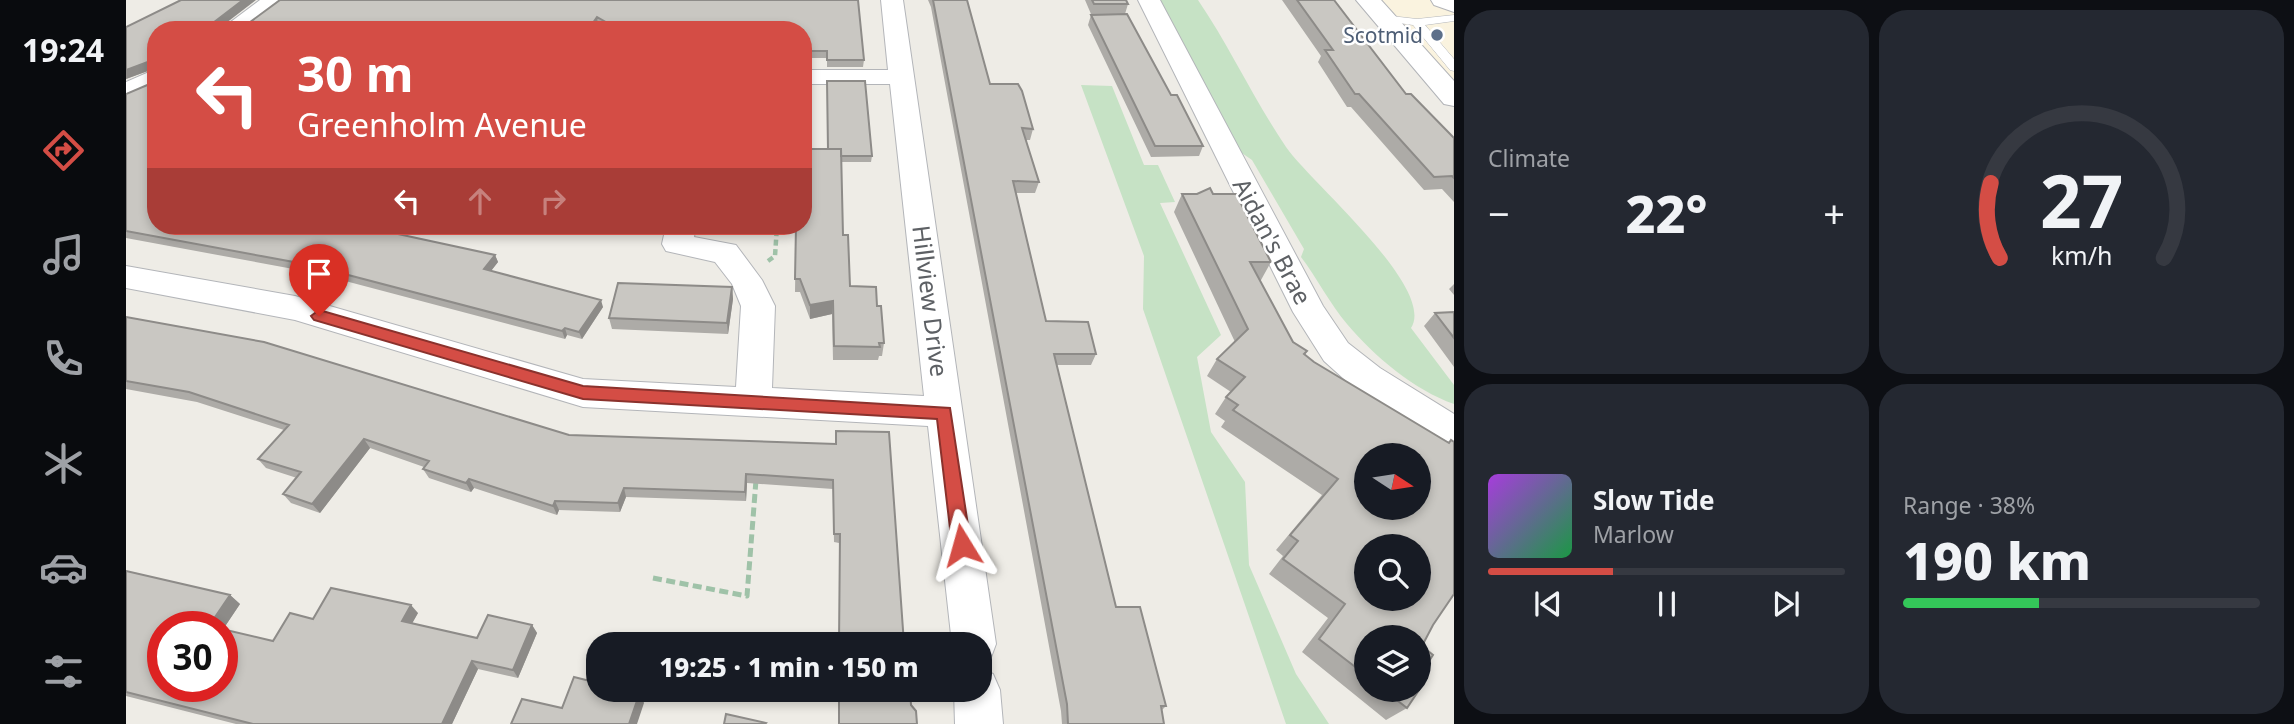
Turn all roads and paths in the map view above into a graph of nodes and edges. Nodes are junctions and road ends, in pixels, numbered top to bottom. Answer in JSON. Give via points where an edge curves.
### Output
{"nodes":[{"id":1,"x":276,"y":0,"type":"edge"},
{"id":2,"x":892,"y":0,"type":"edge"},
{"id":3,"x":1149,"y":0,"type":"edge"},
{"id":4,"x":1443,"y":0,"type":"edge"},
{"id":5,"x":1454,"y":5,"type":"edge"},
{"id":6,"x":1375,"y":9,"type":"edge"},
{"id":7,"x":1454,"y":18,"type":"edge"},
{"id":8,"x":246,"y":21,"type":"edge"},
{"id":9,"x":1417,"y":22,"type":"junction"},
{"id":10,"x":1454,"y":67,"type":"edge"},
{"id":11,"x":812,"y":77,"type":"edge"},
{"id":12,"x":902,"y":77,"type":"junction"},
{"id":13,"x":147,"y":82,"type":"edge"},
{"id":14,"x":126,"y":93,"type":"edge"},
{"id":15,"x":1454,"y":98,"type":"edge"},
{"id":16,"x":679,"y":235,"type":"edge"},
{"id":17,"x":126,"y":277,"type":"edge"},
{"id":18,"x":753,"y":401,"type":"junction"},
{"id":19,"x":944,"y":412,"type":"junction"},
{"id":20,"x":1454,"y":433,"type":"edge"},
{"id":21,"x":757,"y":471,"type":"edge"},
{"id":22,"x":653,"y":578,"type":"dead end"},
{"id":23,"x":972,"y":632,"type":"edge"},
{"id":24,"x":978,"y":702,"type":"edge"},
{"id":25,"x":979,"y":724,"type":"edge"}],
"edges":[{"from":1,"to":8,"type":"street"},
{"from":2,"to":12,"type":"street","name":"Hillview Drive"},
{"from":3,"to":20,"type":"street","name":"Aidan's Brae","via":[[1304,300],[1336,352],[1367,378]]},
{"from":4,"to":5,"type":"street"},
{"from":6,"to":9,"type":"lane"},
{"from":6,"to":15,"type":"street"},
{"from":7,"to":9,"type":"lane"},
{"from":9,"to":10,"type":"lane"},
{"from":11,"to":12,"type":"street"},
{"from":12,"to":19,"type":"street","name":"Hillview Drive"},
{"from":13,"to":14,"type":"street"},
{"from":16,"to":18,"type":"street","via":[[677,244],[725,253],[746,280],[758,306]]},
{"from":17,"to":18,"type":"street","via":[[295,308],[583,393]]},
{"from":18,"to":19,"type":"street"},
{"from":19,"to":23,"type":"street","name":"Hillview Drive"},
{"from":21,"to":22,"type":"path","via":[[747,596]]},
{"from":24,"to":25,"type":"street"}]}
